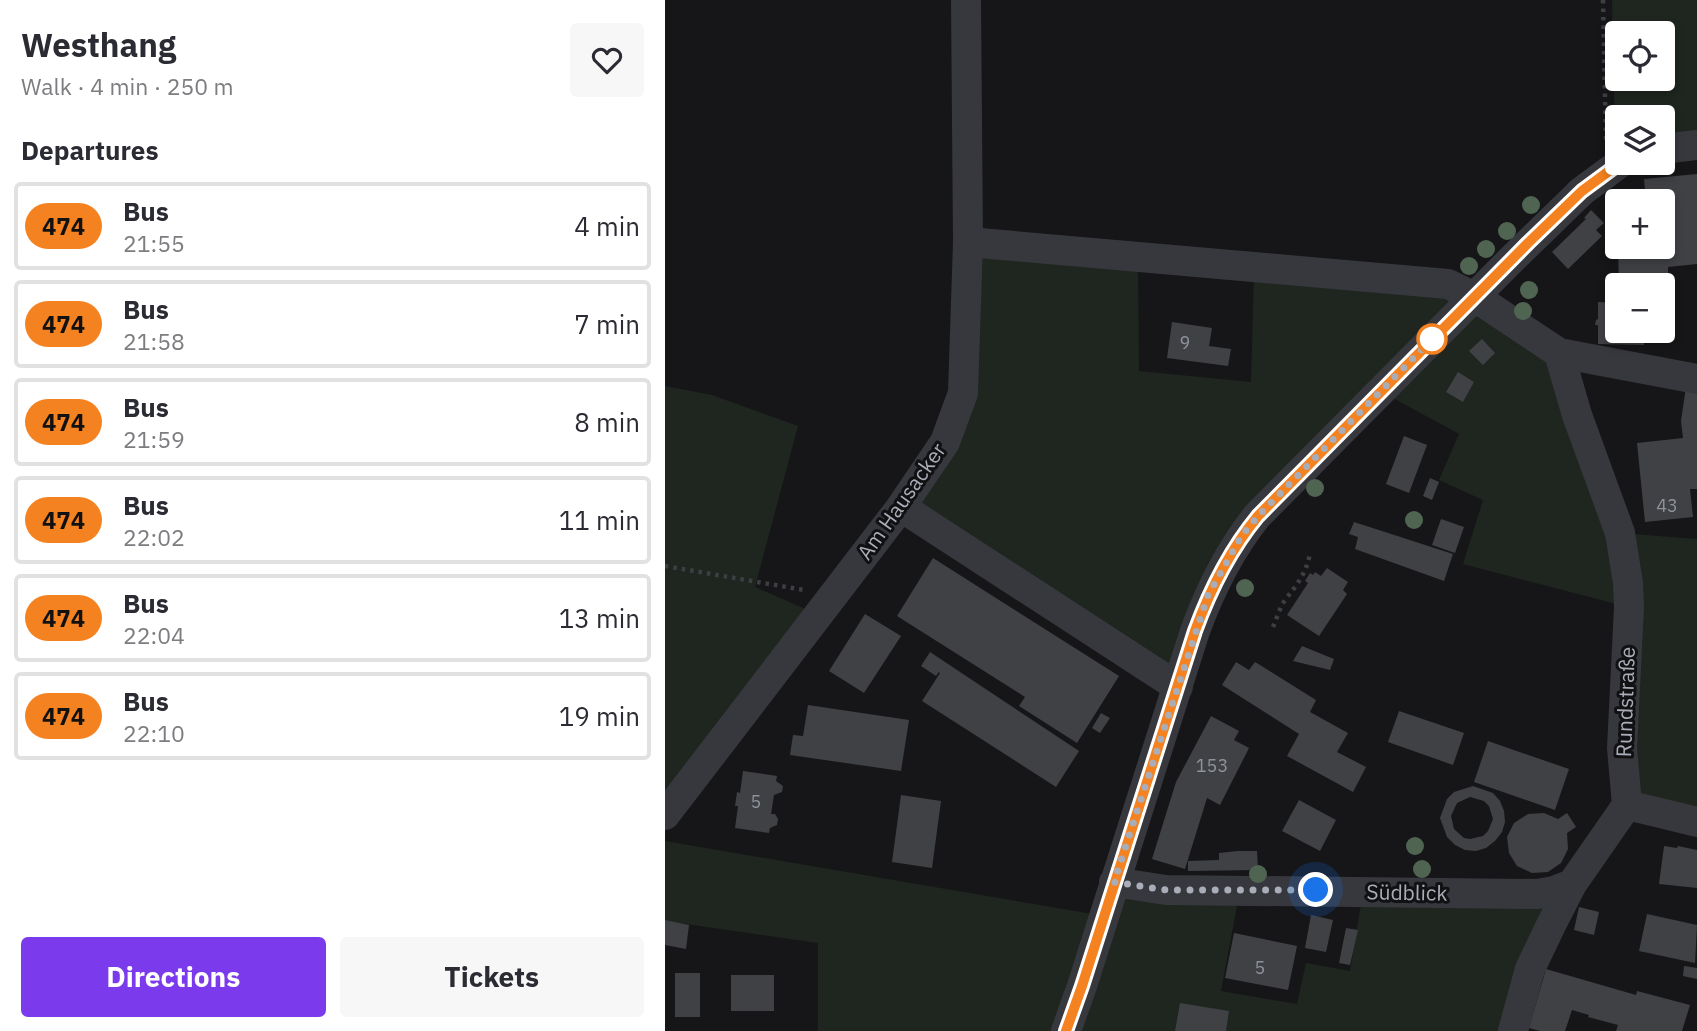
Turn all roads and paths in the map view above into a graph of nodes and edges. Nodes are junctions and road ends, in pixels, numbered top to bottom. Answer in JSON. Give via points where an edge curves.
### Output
{"nodes":[{"id":1,"x":966,"y":0,"type":"edge"},
{"id":2,"x":1603,"y":0,"type":"edge"},
{"id":3,"x":1605,"y":105,"type":"edge"},
{"id":4,"x":1697,"y":145,"type":"edge"},
{"id":5,"x":1675,"y":148,"type":"edge"},
{"id":6,"x":1605,"y":173,"type":"edge"},
{"id":7,"x":968,"y":242,"type":"junction"},
{"id":8,"x":1475,"y":297,"type":"junction"},
{"id":9,"x":1559,"y":354,"type":"junction"},
{"id":10,"x":1697,"y":379,"type":"edge"},
{"id":11,"x":901,"y":507,"type":"junction"},
{"id":12,"x":1310,"y":553,"type":"dead end"},
{"id":13,"x":665,"y":566,"type":"edge"},
{"id":14,"x":804,"y":590,"type":"dead end"},
{"id":15,"x":1273,"y":627,"type":"dead end"},
{"id":16,"x":1178,"y":687,"type":"junction"},
{"id":17,"x":1627,"y":805,"type":"junction"},
{"id":18,"x":665,"y":815,"type":"edge"},
{"id":19,"x":1697,"y":822,"type":"edge"},
{"id":20,"x":1114,"y":882,"type":"junction"},
{"id":21,"x":1572,"y":884,"type":"junction"},
{"id":22,"x":1066,"y":1031,"type":"edge"},
{"id":23,"x":1513,"y":1031,"type":"edge"}],
"edges":[{"from":1,"to":7,"type":"street","name":"Am Hausacker"},
{"from":2,"to":3,"type":"path"},
{"from":4,"to":5,"type":"street"},
{"from":6,"to":8,"type":"street"},
{"from":7,"to":8,"type":"street","via":[[1448,284]]},
{"from":7,"to":11,"type":"street","name":"Am Hausacker","via":[[963,393],[945,442]]},
{"from":8,"to":9,"type":"street"},
{"from":8,"to":16,"type":"street","via":[[1242,535],[1208,595]]},
{"from":9,"to":10,"type":"street"},
{"from":9,"to":17,"type":"street","name":"Rundstraße","via":[[1622,545],[1629,607],[1622,748]]},
{"from":11,"to":16,"type":"street"},
{"from":11,"to":18,"type":"street","name":"Am Hausacker"},
{"from":12,"to":15,"type":"path","via":[[1297,587],[1283,602]]},
{"from":13,"to":14,"type":"path"},
{"from":16,"to":20,"type":"street"},
{"from":17,"to":19,"type":"street"},
{"from":17,"to":21,"type":"street"},
{"from":20,"to":21,"type":"street","name":"Südblick","via":[[1166,890],[1527,894]]},
{"from":20,"to":22,"type":"street"},
{"from":21,"to":23,"type":"street","via":[[1530,969]]}]}
